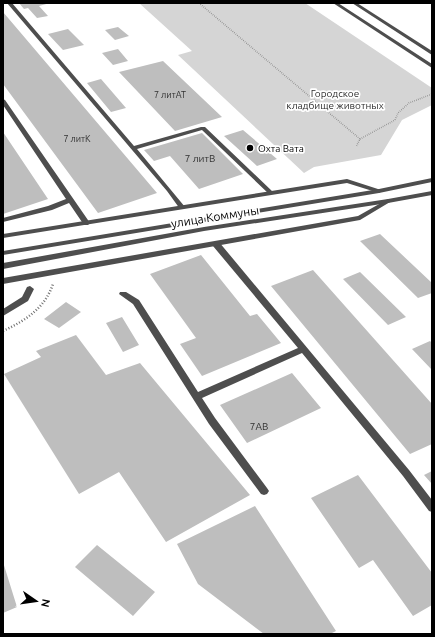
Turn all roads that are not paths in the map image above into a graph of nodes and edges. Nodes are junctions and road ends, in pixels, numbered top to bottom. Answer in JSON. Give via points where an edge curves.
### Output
{"nodes":[{"id":1,"x":9,"y":3,"type":"edge"},
{"id":2,"x":336,"y":3,"type":"edge"},
{"id":3,"x":354,"y":3,"type":"edge"},
{"id":4,"x":432,"y":53,"type":"edge"},
{"id":5,"x":432,"y":66,"type":"edge"},
{"id":6,"x":3,"y":101,"type":"edge"},
{"id":7,"x":133,"y":148,"type":"junction"},
{"id":8,"x":432,"y":180,"type":"edge"},
{"id":9,"x":379,"y":191,"type":"junction"},
{"id":10,"x":432,"y":192,"type":"edge"},
{"id":11,"x":271,"y":193,"type":"junction"},
{"id":12,"x":71,"y":200,"type":"junction"},
{"id":13,"x":388,"y":201,"type":"junction"},
{"id":14,"x":182,"y":207,"type":"junction"},
{"id":15,"x":3,"y":220,"type":"edge"},
{"id":16,"x":86,"y":223,"type":"junction"},
{"id":17,"x":3,"y":236,"type":"edge"},
{"id":18,"x":216,"y":244,"type":"junction"},
{"id":19,"x":3,"y":253,"type":"edge"},
{"id":20,"x":3,"y":266,"type":"edge"},
{"id":21,"x":3,"y":281,"type":"edge"},
{"id":22,"x":30,"y":289,"type":"dead end"},
{"id":23,"x":123,"y":294,"type":"dead end"},
{"id":24,"x":3,"y":313,"type":"edge"},
{"id":25,"x":302,"y":350,"type":"junction"},
{"id":26,"x":196,"y":397,"type":"junction"},
{"id":27,"x":264,"y":491,"type":"dead end"},
{"id":28,"x":432,"y":508,"type":"edge"}],
"edges":[{"from":1,"to":7,"type":"street"},
{"from":2,"to":5,"type":"street"},
{"from":3,"to":4,"type":"street"},
{"from":6,"to":12,"type":"street"},
{"from":7,"to":11,"type":"street","via":[[203,128]]},
{"from":7,"to":14,"type":"street"},
{"from":8,"to":9,"type":"street","name":"улица Коммуны"},
{"from":9,"to":11,"type":"street","via":[[347,181]]},
{"from":9,"to":19,"type":"street","name":"улица Коммуны"},
{"from":10,"to":13,"type":"street","name":"улица Коммуны"},
{"from":11,"to":14,"type":"street"},
{"from":12,"to":15,"type":"street"},
{"from":12,"to":16,"type":"street"},
{"from":13,"to":18,"type":"street","via":[[360,218]]},
{"from":13,"to":20,"type":"street","name":"улица Коммуны","via":[[204,229]]},
{"from":14,"to":16,"type":"street"},
{"from":16,"to":17,"type":"street"},
{"from":18,"to":21,"type":"street"},
{"from":18,"to":25,"type":"street"},
{"from":22,"to":24,"type":"street","via":[[25,299]]},
{"from":23,"to":26,"type":"street","via":[[136,302]]},
{"from":25,"to":26,"type":"street"},
{"from":25,"to":28,"type":"street","via":[[406,473]]},
{"from":26,"to":27,"type":"street"}]}
